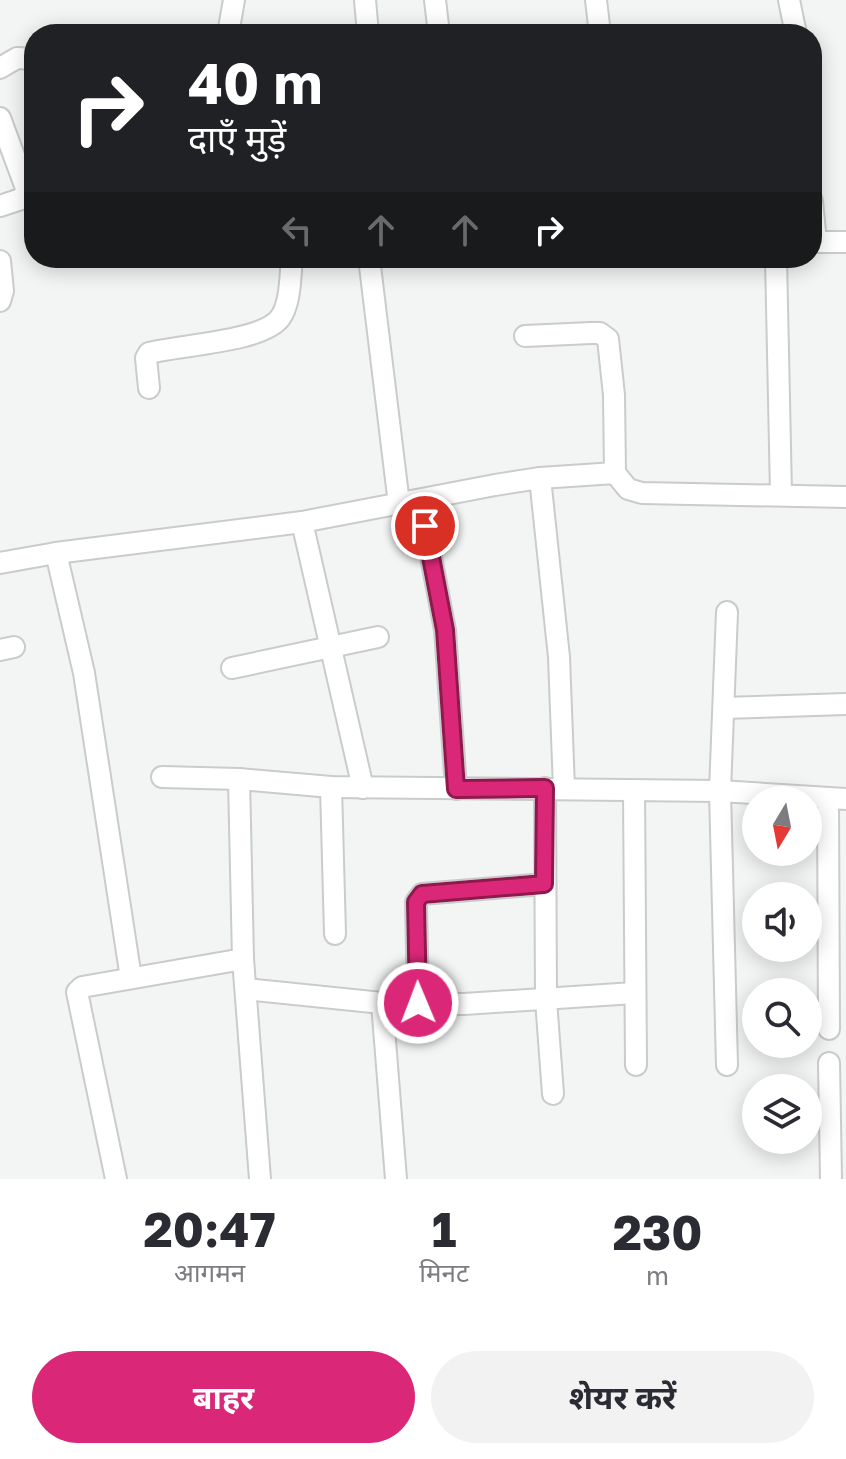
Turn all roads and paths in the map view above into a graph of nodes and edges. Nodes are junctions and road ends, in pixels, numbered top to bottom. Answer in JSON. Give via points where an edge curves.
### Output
{"nodes":[{"id":1,"x":234,"y":0,"type":"edge"},
{"id":2,"x":365,"y":0,"type":"edge"},
{"id":3,"x":435,"y":0,"type":"edge"},
{"id":4,"x":596,"y":0,"type":"edge"},
{"id":5,"x":789,"y":0,"type":"edge"},
{"id":6,"x":230,"y":24,"type":"edge"},
{"id":7,"x":367,"y":24,"type":"edge"},
{"id":8,"x":438,"y":24,"type":"edge"},
{"id":9,"x":599,"y":24,"type":"edge"},
{"id":10,"x":794,"y":24,"type":"edge"},
{"id":11,"x":24,"y":58,"type":"edge"},
{"id":12,"x":0,"y":68,"type":"edge"},
{"id":13,"x":0,"y":118,"type":"edge"},
{"id":14,"x":24,"y":183,"type":"edge"},
{"id":15,"x":24,"y":198,"type":"edge"},
{"id":16,"x":0,"y":206,"type":"edge"},
{"id":17,"x":822,"y":242,"type":"edge"},
{"id":18,"x":846,"y":242,"type":"edge"},
{"id":19,"x":0,"y":261,"type":"edge"},
{"id":20,"x":290,"y":268,"type":"edge"},
{"id":21,"x":371,"y":268,"type":"edge"},
{"id":22,"x":776,"y":268,"type":"edge"},
{"id":23,"x":0,"y":301,"type":"edge"},
{"id":24,"x":525,"y":336,"type":"dead end"},
{"id":25,"x":149,"y":388,"type":"dead end"},
{"id":26,"x":615,"y":473,"type":"junction"},
{"id":27,"x":540,"y":478,"type":"junction"},
{"id":28,"x":781,"y":494,"type":"junction"},
{"id":29,"x":846,"y":497,"type":"edge"},
{"id":30,"x":410,"y":502,"type":"junction"},
{"id":31,"x":302,"y":522,"type":"junction"},
{"id":32,"x":56,"y":553,"type":"junction"},
{"id":33,"x":0,"y":563,"type":"edge"},
{"id":34,"x":727,"y":612,"type":"dead end"},
{"id":35,"x":378,"y":637,"type":"dead end"},
{"id":36,"x":331,"y":647,"type":"junction"},
{"id":37,"x":232,"y":668,"type":"dead end"},
{"id":38,"x":846,"y":704,"type":"edge"},
{"id":39,"x":724,"y":708,"type":"junction"},
{"id":40,"x":162,"y":777,"type":"dead end"},
{"id":41,"x":239,"y":779,"type":"junction"},
{"id":42,"x":331,"y":787,"type":"junction"},
{"id":43,"x":363,"y":788,"type":"junction"},
{"id":44,"x":554,"y":788,"type":"junction"},
{"id":45,"x":456,"y":789,"type":"junction"},
{"id":46,"x":634,"y":791,"type":"junction"},
{"id":47,"x":720,"y":791,"type":"junction"},
{"id":48,"x":837,"y":799,"type":"edge"},
{"id":49,"x":544,"y":884,"type":"junction"},
{"id":50,"x":335,"y":934,"type":"dead end"},
{"id":51,"x":243,"y":959,"type":"junction"},
{"id":52,"x":131,"y":978,"type":"junction"},
{"id":53,"x":246,"y":989,"type":"junction"},
{"id":54,"x":634,"y":993,"type":"junction"},
{"id":55,"x":546,"y":1000,"type":"junction"},
{"id":56,"x":382,"y":1003,"type":"junction"},
{"id":57,"x":418,"y":1003,"type":"junction"},
{"id":58,"x":829,"y":1029,"type":"dead end"},
{"id":59,"x":829,"y":1063,"type":"dead end"},
{"id":60,"x":636,"y":1065,"type":"dead end"},
{"id":61,"x":727,"y":1065,"type":"dead end"},
{"id":62,"x":553,"y":1094,"type":"dead end"},
{"id":63,"x":116,"y":1179,"type":"edge"},
{"id":64,"x":260,"y":1179,"type":"edge"},
{"id":65,"x":396,"y":1179,"type":"edge"},
{"id":66,"x":831,"y":1179,"type":"edge"}],
"edges":[{"from":1,"to":6,"type":"street"},
{"from":2,"to":7,"type":"street"},
{"from":3,"to":8,"type":"street"},
{"from":4,"to":9,"type":"street"},
{"from":5,"to":10,"type":"street"},
{"from":11,"to":12,"type":"street"},
{"from":13,"to":14,"type":"street"},
{"from":15,"to":16,"type":"street"},
{"from":17,"to":18,"type":"street"},
{"from":19,"to":23,"type":"street"},
{"from":20,"to":25,"type":"street","via":[[276,323],[251,335],[149,353]]},
{"from":21,"to":30,"type":"street"},
{"from":22,"to":28,"type":"street"},
{"from":24,"to":26,"type":"street","via":[[600,333],[608,339]]},
{"from":26,"to":27,"type":"street"},
{"from":26,"to":28,"type":"street","via":[[628,489],[642,493]]},
{"from":27,"to":30,"type":"street"},
{"from":27,"to":44,"type":"street","via":[[559,657]]},
{"from":28,"to":29,"type":"street"},
{"from":30,"to":31,"type":"street"},
{"from":30,"to":45,"type":"street","via":[[445,630]]},
{"from":31,"to":32,"type":"street"},
{"from":31,"to":36,"type":"street"},
{"from":32,"to":33,"type":"street"},
{"from":32,"to":52,"type":"street","via":[[84,673]]},
{"from":34,"to":39,"type":"street"},
{"from":35,"to":36,"type":"street"},
{"from":36,"to":37,"type":"street"},
{"from":36,"to":43,"type":"street"},
{"from":38,"to":39,"type":"street"},
{"from":39,"to":47,"type":"street"},
{"from":40,"to":41,"type":"street"},
{"from":41,"to":42,"type":"street"},
{"from":41,"to":51,"type":"street"},
{"from":42,"to":43,"type":"street"},
{"from":42,"to":50,"type":"street"},
{"from":43,"to":45,"type":"street"},
{"from":44,"to":45,"type":"street"},
{"from":44,"to":46,"type":"street"},
{"from":44,"to":49,"type":"street"},
{"from":46,"to":47,"type":"street"},
{"from":46,"to":54,"type":"street"},
{"from":47,"to":48,"type":"street"},
{"from":47,"to":61,"type":"street"},
{"from":48,"to":58,"type":"street"},
{"from":49,"to":55,"type":"street"},
{"from":49,"to":57,"type":"street","via":[[422,894],[416,902]]},
{"from":51,"to":52,"type":"street"},
{"from":51,"to":53,"type":"street"},
{"from":52,"to":63,"type":"street","via":[[82,987],[76,995]]},
{"from":53,"to":56,"type":"street"},
{"from":53,"to":64,"type":"street"},
{"from":54,"to":55,"type":"street"},
{"from":54,"to":60,"type":"street"},
{"from":55,"to":57,"type":"street"},
{"from":55,"to":62,"type":"street"},
{"from":56,"to":57,"type":"street"},
{"from":56,"to":65,"type":"street"},
{"from":59,"to":66,"type":"street"}]}
